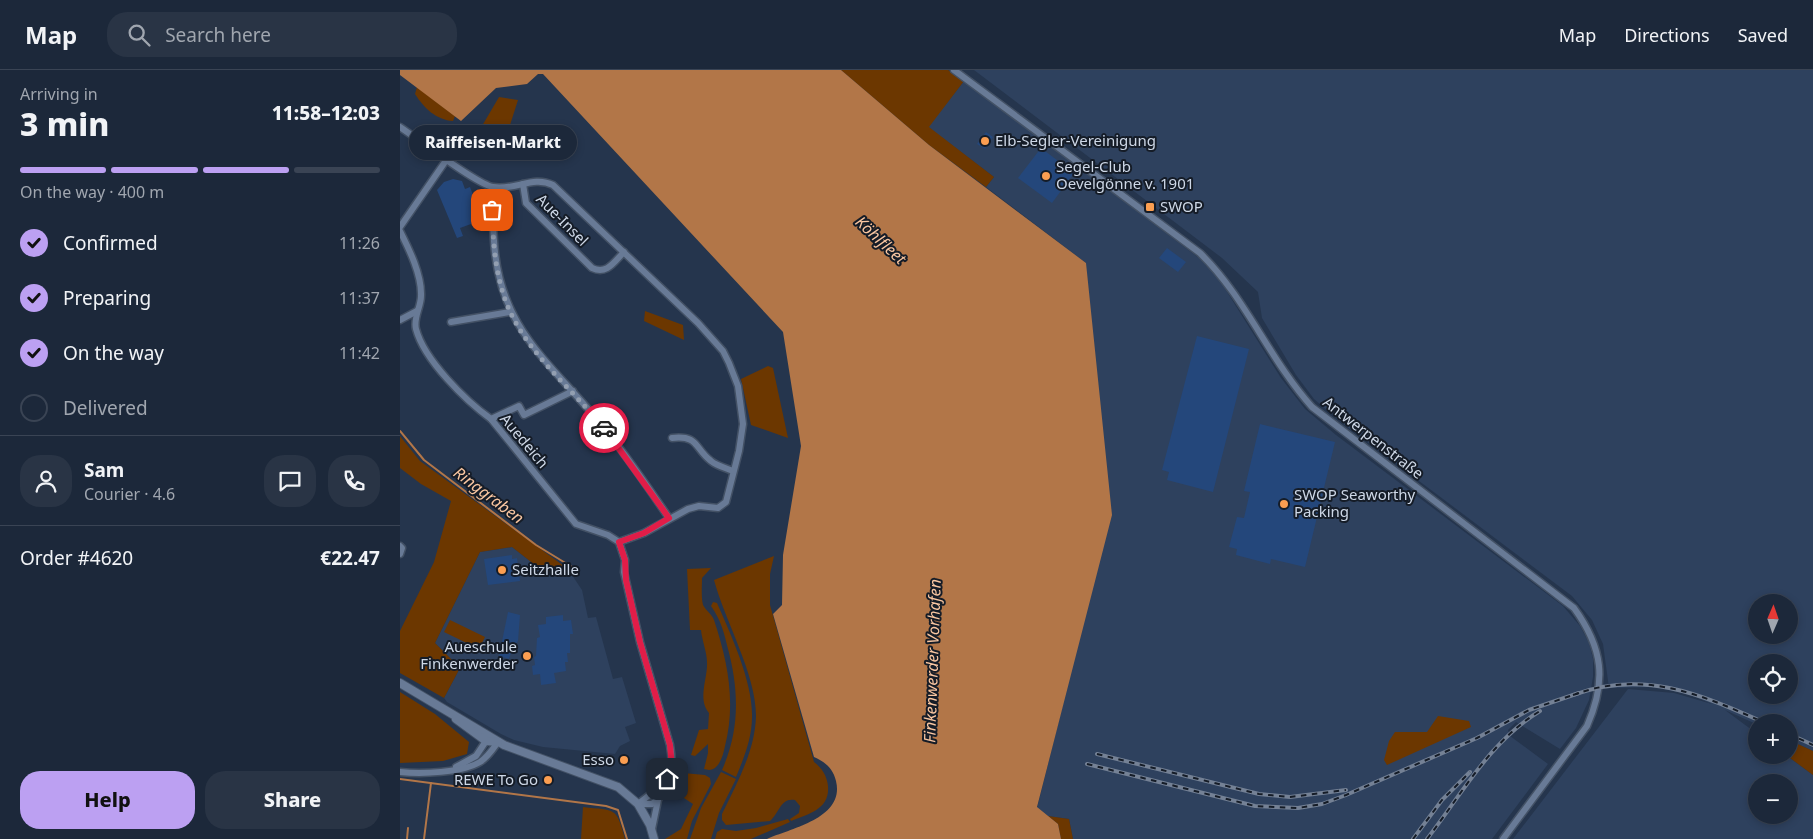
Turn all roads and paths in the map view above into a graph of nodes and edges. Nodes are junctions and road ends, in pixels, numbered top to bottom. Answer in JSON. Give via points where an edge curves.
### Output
{"nodes":[{"id":1,"x":954,"y":70,"type":"edge"},
{"id":2,"x":961,"y":70,"type":"edge"},
{"id":3,"x":981,"y":90,"type":"junction"},
{"id":4,"x":400,"y":127,"type":"edge"},
{"id":5,"x":447,"y":159,"type":"junction"},
{"id":6,"x":522,"y":184,"type":"junction"},
{"id":7,"x":495,"y":188,"type":"junction"},
{"id":8,"x":400,"y":229,"type":"edge"},
{"id":9,"x":624,"y":252,"type":"junction"},
{"id":10,"x":417,"y":311,"type":"junction"},
{"id":11,"x":510,"y":312,"type":"junction"},
{"id":12,"x":400,"y":320,"type":"edge"},
{"id":13,"x":451,"y":322,"type":"dead end"},
{"id":14,"x":573,"y":391,"type":"junction"},
{"id":15,"x":491,"y":419,"type":"junction"},
{"id":16,"x":672,"y":438,"type":"dead end"},
{"id":17,"x":733,"y":470,"type":"junction"},
{"id":18,"x":669,"y":518,"type":"junction"},
{"id":19,"x":619,"y":542,"type":"junction"},
{"id":20,"x":400,"y":683,"type":"edge"},
{"id":21,"x":451,"y":714,"type":"junction"},
{"id":22,"x":486,"y":741,"type":"junction"},
{"id":23,"x":498,"y":742,"type":"junction"},
{"id":24,"x":672,"y":767,"type":"junction"},
{"id":25,"x":450,"y":770,"type":"junction"},
{"id":26,"x":400,"y":772,"type":"edge"},
{"id":27,"x":658,"y":798,"type":"junction"},
{"id":28,"x":638,"y":804,"type":"junction"},
{"id":29,"x":652,"y":830,"type":"junction"},
{"id":30,"x":654,"y":839,"type":"edge"},
{"id":31,"x":1502,"y":839,"type":"edge"}],
"edges":[{"from":1,"to":3,"type":"street","name":"Antwerpenstraße"},
{"from":2,"to":3,"type":"street","name":"Antwerpenstraße"},
{"from":3,"to":31,"type":"street","name":"Antwerpenstraße","via":[[1200,254],[1230,286],[1288,378],[1312,407],[1562,597],[1583,621],[1599,663],[1599,690],[1594,710],[1587,726]]},
{"from":4,"to":5,"type":"street"},
{"from":5,"to":7,"type":"street"},
{"from":5,"to":8,"type":"street"},
{"from":6,"to":7,"type":"street"},
{"from":6,"to":9,"type":"street","name":"Aue-Insel","via":[[539,181],[553,185]]},
{"from":6,"to":9,"type":"street","name":"Aue-Insel","via":[[526,203],[592,268],[607,269]]},
{"from":7,"to":11,"type":"street","via":[[492,210],[495,256]]},
{"from":8,"to":10,"type":"street","name":"Auedeich","via":[[420,284]]},
{"from":9,"to":17,"type":"street","name":"Aue-Insel","via":[[723,351],[738,386],[743,424]]},
{"from":10,"to":12,"type":"street"},
{"from":10,"to":15,"type":"street","name":"Auedeich","via":[[415,328],[434,361],[472,406]]},
{"from":11,"to":13,"type":"street"},
{"from":11,"to":14,"type":"street","via":[[528,342]]},
{"from":14,"to":15,"type":"street","via":[[524,415],[519,406]]},
{"from":14,"to":18,"type":"street","via":[[609,434]]},
{"from":15,"to":19,"type":"street","name":"Auedeich","via":[[576,524]]},
{"from":16,"to":17,"type":"street","via":[[693,440],[710,461]]},
{"from":17,"to":18,"type":"street","via":[[729,496],[723,506],[694,507]]},
{"from":18,"to":19,"type":"street","via":[[644,533]]},
{"from":19,"to":24,"type":"street","via":[[640,642],[670,745]]},
{"from":20,"to":21,"type":"street"},
{"from":21,"to":22,"type":"street"},
{"from":21,"to":23,"type":"street"},
{"from":22,"to":23,"type":"street"},
{"from":22,"to":25,"type":"street","via":[[476,756]]},
{"from":23,"to":25,"type":"street","via":[[479,763]]},
{"from":23,"to":28,"type":"street","via":[[618,786]]},
{"from":24,"to":27,"type":"street","via":[[670,780]]},
{"from":24,"to":28,"type":"street","via":[[662,784]]},
{"from":25,"to":26,"type":"street"},
{"from":27,"to":28,"type":"street","via":[[648,805]]},
{"from":27,"to":29,"type":"street"},
{"from":28,"to":29,"type":"street"},
{"from":29,"to":30,"type":"street"}]}
